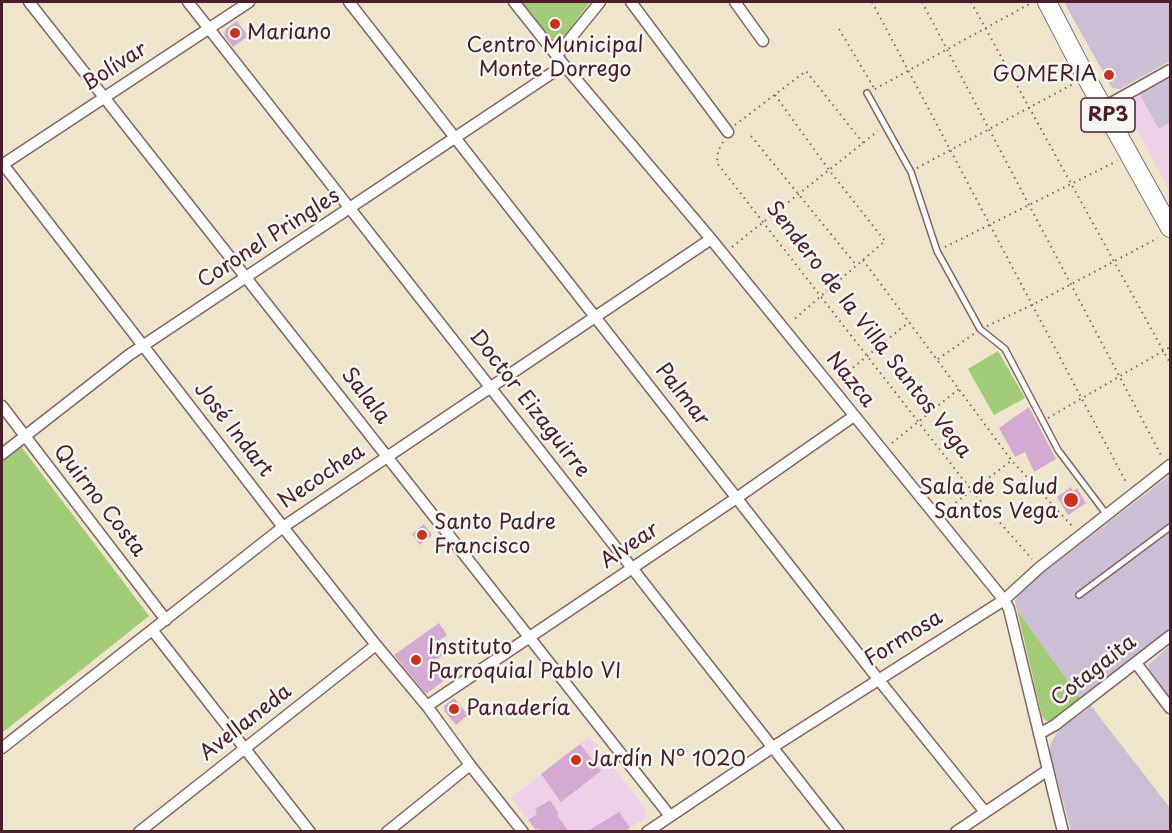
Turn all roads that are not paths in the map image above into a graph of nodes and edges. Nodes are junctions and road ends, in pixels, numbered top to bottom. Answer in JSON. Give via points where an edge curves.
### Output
{"nodes":[{"id":1,"x":29,"y":2,"type":"edge"},
{"id":2,"x":188,"y":2,"type":"edge"},
{"id":3,"x":249,"y":2,"type":"edge"},
{"id":4,"x":349,"y":2,"type":"edge"},
{"id":5,"x":514,"y":2,"type":"edge"},
{"id":6,"x":600,"y":2,"type":"edge"},
{"id":7,"x":631,"y":2,"type":"edge"},
{"id":8,"x":735,"y":2,"type":"edge"},
{"id":9,"x":1047,"y":2,"type":"edge"},
{"id":10,"x":208,"y":28,"type":"junction"},
{"id":11,"x":763,"y":41,"type":"dead end"},
{"id":12,"x":557,"y":55,"type":"junction"},
{"id":13,"x":564,"y":65,"type":"junction"},
{"id":14,"x":1170,"y":70,"type":"edge"},
{"id":15,"x":867,"y":93,"type":"road end"},
{"id":16,"x":104,"y":97,"type":"junction"},
{"id":17,"x":1104,"y":107,"type":"junction"},
{"id":18,"x":728,"y":132,"type":"road end"},
{"id":19,"x":456,"y":139,"type":"junction"},
{"id":20,"x":2,"y":164,"type":"edge"},
{"id":21,"x":351,"y":209,"type":"junction"},
{"id":22,"x":1166,"y":232,"type":"edge"},
{"id":23,"x":711,"y":239,"type":"junction"},
{"id":24,"x":246,"y":277,"type":"junction"},
{"id":25,"x":597,"y":317,"type":"junction"},
{"id":26,"x":143,"y":346,"type":"junction"},
{"id":27,"x":491,"y":389,"type":"junction"},
{"id":28,"x":2,"y":406,"type":"edge"},
{"id":29,"x":854,"y":416,"type":"junction"},
{"id":30,"x":24,"y":437,"type":"junction"},
{"id":31,"x":2,"y":454,"type":"edge"},
{"id":32,"x":388,"y":455,"type":"junction"},
{"id":33,"x":1169,"y":466,"type":"edge"},
{"id":34,"x":738,"y":497,"type":"junction"},
{"id":35,"x":1107,"y":515,"type":"junction"},
{"id":36,"x":283,"y":527,"type":"junction"},
{"id":37,"x":1170,"y":527,"type":"edge"},
{"id":38,"x":633,"y":568,"type":"junction"},
{"id":39,"x":1079,"y":595,"type":"dead end"},
{"id":40,"x":1004,"y":600,"type":"junction"},
{"id":41,"x":166,"y":620,"type":"junction"},
{"id":42,"x":153,"y":631,"type":"junction"},
{"id":43,"x":1170,"y":636,"type":"edge"},
{"id":44,"x":529,"y":637,"type":"junction"},
{"id":45,"x":376,"y":645,"type":"junction"},
{"id":46,"x":1136,"y":663,"type":"junction"},
{"id":47,"x":878,"y":679,"type":"junction"},
{"id":48,"x":427,"y":706,"type":"junction"},
{"id":49,"x":1170,"y":708,"type":"edge"},
{"id":50,"x":1039,"y":734,"type":"junction"},
{"id":51,"x":773,"y":747,"type":"junction"},
{"id":52,"x":2,"y":748,"type":"edge"},
{"id":53,"x":246,"y":748,"type":"junction"},
{"id":54,"x":470,"y":765,"type":"junction"},
{"id":55,"x":1048,"y":770,"type":"junction"},
{"id":56,"x":985,"y":812,"type":"junction"},
{"id":57,"x":670,"y":816,"type":"junction"},
{"id":58,"x":139,"y":831,"type":"edge"},
{"id":59,"x":310,"y":831,"type":"edge"},
{"id":60,"x":387,"y":831,"type":"edge"},
{"id":61,"x":523,"y":831,"type":"edge"},
{"id":62,"x":647,"y":831,"type":"edge"},
{"id":63,"x":839,"y":831,"type":"edge"},
{"id":64,"x":956,"y":831,"type":"edge"},
{"id":65,"x":1063,"y":831,"type":"edge"}],
"edges":[{"from":1,"to":16,"type":"street","name":"Salala"},
{"from":2,"to":10,"type":"street","name":"Doctor Eizaguirre"},
{"from":3,"to":10,"type":"street","name":"Bolívar"},
{"from":4,"to":19,"type":"street","name":"Palmar"},
{"from":5,"to":12,"type":"street","name":"Nazca"},
{"from":6,"to":12,"type":"street"},
{"from":7,"to":18,"type":"street"},
{"from":8,"to":11,"type":"street"},
{"from":9,"to":17,"type":"highway","number":"RP3"},
{"from":10,"to":16,"type":"street","name":"Bolívar"},
{"from":10,"to":21,"type":"street","name":"Doctor Eizaguirre"},
{"from":12,"to":13,"type":"street","name":"Nazca"},
{"from":13,"to":19,"type":"street","name":"Coronel Pringles"},
{"from":13,"to":23,"type":"street","name":"Nazca"},
{"from":14,"to":17,"type":"street"},
{"from":15,"to":35,"type":"lane","via":[[911,172],[937,251],[980,329],[1005,349],[1058,450]]},
{"from":16,"to":20,"type":"street","name":"Bolívar"},
{"from":16,"to":24,"type":"street","name":"Salala"},
{"from":17,"to":22,"type":"highway","number":"RP3"},
{"from":19,"to":21,"type":"street","name":"Coronel Pringles"},
{"from":19,"to":25,"type":"street","name":"Palmar"},
{"from":20,"to":26,"type":"street","name":"José Indart"},
{"from":21,"to":24,"type":"street","name":"Coronel Pringles"},
{"from":21,"to":27,"type":"street","name":"Doctor Eizaguirre"},
{"from":23,"to":25,"type":"street","name":"Necochea"},
{"from":23,"to":29,"type":"street","name":"Nazca"},
{"from":24,"to":26,"type":"street","name":"Coronel Pringles"},
{"from":24,"to":32,"type":"street","name":"Salala"},
{"from":25,"to":27,"type":"street","name":"Necochea"},
{"from":25,"to":34,"type":"street","name":"Palmar"},
{"from":26,"to":30,"type":"street","name":"Coronel Pringles"},
{"from":26,"to":36,"type":"street","name":"José Indart"},
{"from":27,"to":32,"type":"street","name":"Necochea"},
{"from":27,"to":38,"type":"street","name":"Doctor Eizaguirre"},
{"from":28,"to":30,"type":"street","name":"Quirno Costa"},
{"from":29,"to":34,"type":"street","name":"Alvear"},
{"from":29,"to":40,"type":"street","name":"Nazca"},
{"from":30,"to":31,"type":"street","name":"Coronel Pringles"},
{"from":30,"to":41,"type":"street","name":"Quirno Costa"},
{"from":32,"to":36,"type":"street","name":"Necochea"},
{"from":32,"to":44,"type":"street","name":"Salala"},
{"from":33,"to":35,"type":"street","name":"Formosa"},
{"from":34,"to":38,"type":"street","name":"Alvear"},
{"from":34,"to":47,"type":"street","name":"Palmar"},
{"from":35,"to":40,"type":"street","name":"Formosa"},
{"from":36,"to":41,"type":"street","name":"Necochea"},
{"from":36,"to":45,"type":"street","name":"José Indart"},
{"from":37,"to":39,"type":"lane"},
{"from":38,"to":44,"type":"street","name":"Alvear"},
{"from":38,"to":51,"type":"street","name":"Doctor Eizaguirre"},
{"from":40,"to":47,"type":"street","name":"Formosa"},
{"from":40,"to":50,"type":"street","name":"Nazca"},
{"from":41,"to":42,"type":"street","name":"Necochea"},
{"from":42,"to":52,"type":"street","name":"Necochea"},
{"from":42,"to":53,"type":"street"},
{"from":43,"to":46,"type":"street","name":"Cotagaita"},
{"from":44,"to":48,"type":"street","name":"Alvear"},
{"from":44,"to":57,"type":"street","name":"Salala"},
{"from":45,"to":48,"type":"street","name":"José Indart"},
{"from":45,"to":53,"type":"street","name":"Avellaneda"},
{"from":46,"to":49,"type":"street"},
{"from":46,"to":50,"type":"street","name":"Cotagaita"},
{"from":47,"to":51,"type":"street","name":"Formosa"},
{"from":47,"to":56,"type":"street","name":"Palmar"},
{"from":48,"to":54,"type":"street","name":"José Indart"},
{"from":50,"to":55,"type":"street","name":"Nazca"},
{"from":51,"to":57,"type":"street","name":"Formosa"},
{"from":51,"to":63,"type":"street","name":"Doctor Eizaguirre"},
{"from":53,"to":58,"type":"street","name":"Avellaneda"},
{"from":53,"to":59,"type":"street"},
{"from":54,"to":60,"type":"street"},
{"from":54,"to":61,"type":"street","name":"José Indart"},
{"from":55,"to":56,"type":"street"},
{"from":55,"to":65,"type":"street","name":"Nazca"},
{"from":56,"to":64,"type":"street"},
{"from":57,"to":62,"type":"street","name":"Formosa"}]}
